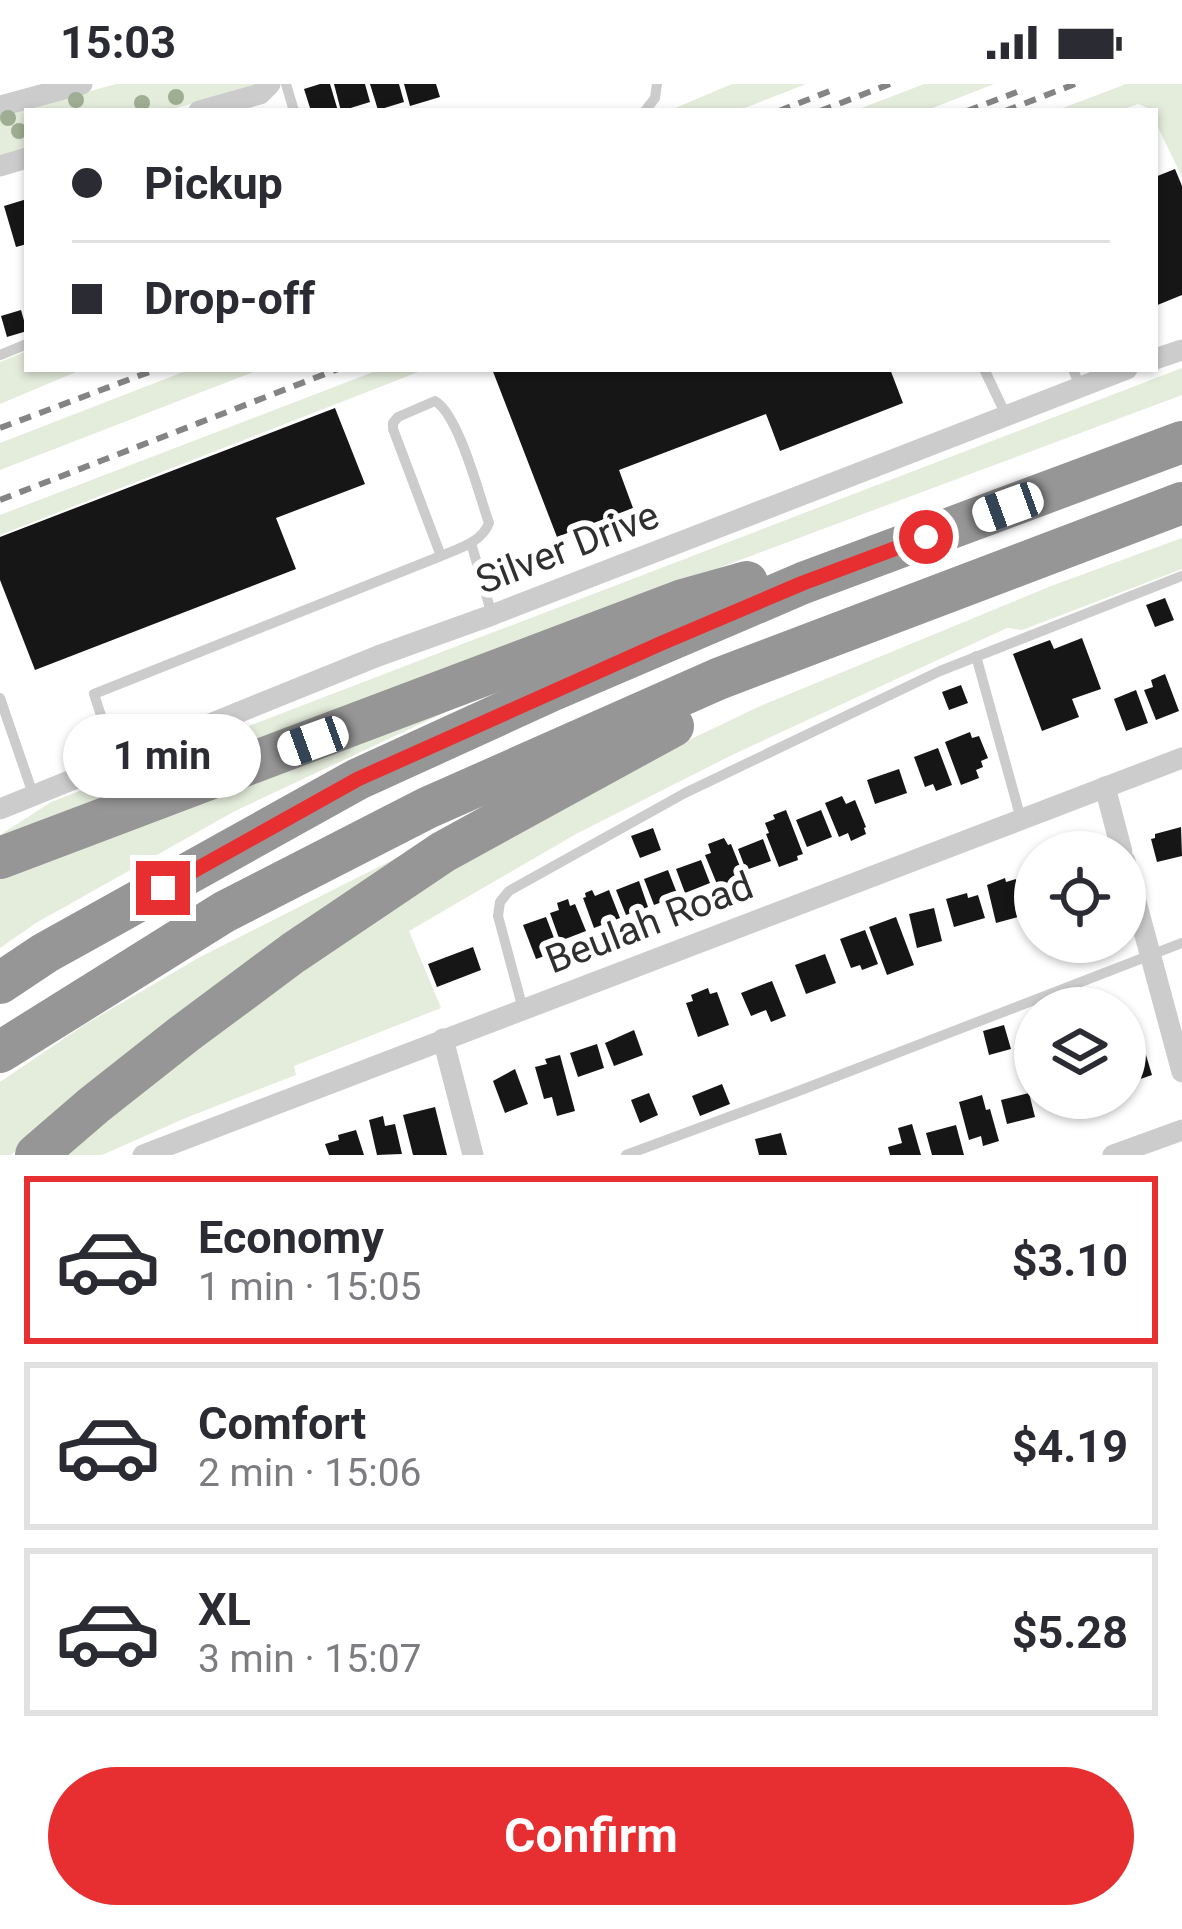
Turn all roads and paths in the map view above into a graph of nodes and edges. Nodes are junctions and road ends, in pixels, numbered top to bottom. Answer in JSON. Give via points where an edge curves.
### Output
{"nodes":[{"id":1,"x":82,"y":84,"type":"edge"},
{"id":2,"x":271,"y":84,"type":"edge"},
{"id":3,"x":0,"y":106,"type":"edge"},
{"id":4,"x":210,"y":108,"type":"edge"},
{"id":5,"x":985,"y":372,"type":"edge"},
{"id":6,"x":1110,"y":372,"type":"edge"},
{"id":7,"x":1077,"y":378,"type":"edge"},
{"id":8,"x":1006,"y":415,"type":"junction"},
{"id":9,"x":1182,"y":442,"type":"edge"},
{"id":10,"x":1182,"y":503,"type":"edge"},
{"id":11,"x":1008,"y":507,"type":"junction"},
{"id":12,"x":471,"y":543,"type":"junction"},
{"id":13,"x":440,"y":556,"type":"junction"},
{"id":14,"x":1182,"y":576,"type":"edge"},
{"id":15,"x":909,"y":606,"type":"junction"},
{"id":16,"x":492,"y":615,"type":"junction"},
{"id":17,"x":976,"y":656,"type":"junction"},
{"id":18,"x":0,"y":698,"type":"edge"},
{"id":19,"x":5,"y":731,"type":"edge"},
{"id":20,"x":1182,"y":758,"type":"edge"},
{"id":21,"x":116,"y":762,"type":"junction"},
{"id":22,"x":1105,"y":787,"type":"junction"},
{"id":23,"x":33,"y":794,"type":"junction"},
{"id":24,"x":0,"y":809,"type":"edge"},
{"id":25,"x":1021,"y":819,"type":"junction"},
{"id":26,"x":0,"y":823,"type":"edge"},
{"id":27,"x":1117,"y":831,"type":"edge"},
{"id":28,"x":0,"y":858,"type":"edge"},
{"id":29,"x":1146,"y":940,"type":"edge"},
{"id":30,"x":1182,"y":943,"type":"edge"},
{"id":31,"x":1150,"y":955,"type":"junction"},
{"id":32,"x":0,"y":983,"type":"edge"},
{"id":33,"x":523,"y":1009,"type":"junction"},
{"id":34,"x":442,"y":1039,"type":"junction"},
{"id":35,"x":0,"y":1052,"type":"edge"},
{"id":36,"x":1182,"y":1072,"type":"edge"},
{"id":37,"x":1182,"y":1130,"type":"edge"},
{"id":38,"x":36,"y":1155,"type":"edge"},
{"id":39,"x":143,"y":1155,"type":"edge"},
{"id":40,"x":473,"y":1155,"type":"edge"},
{"id":41,"x":626,"y":1155,"type":"edge"},
{"id":42,"x":1113,"y":1155,"type":"edge"}],
"edges":[{"from":1,"to":3,"type":"street"},
{"from":2,"to":4,"type":"street"},
{"from":5,"to":8,"type":"lane"},
{"from":6,"to":7,"type":"street","name":"Silver Drive"},
{"from":7,"to":8,"type":"street","name":"Silver Drive"},
{"from":8,"to":16,"type":"street","name":"Silver Drive"},
{"from":9,"to":11,"type":"highway"},
{"from":10,"to":15,"type":"highway"},
{"from":11,"to":28,"type":"highway","via":[[683,601]]},
{"from":11,"to":32,"type":"highway","via":[[803,583],[358,779]]},
{"from":12,"to":13,"type":"lane"},
{"from":12,"to":13,"type":"lane","via":[[489,523],[456,427],[435,401],[398,417],[393,429]]},
{"from":12,"to":16,"type":"lane"},
{"from":13,"to":21,"type":"lane","via":[[94,694]]},
{"from":14,"to":17,"type":"lane"},
{"from":15,"to":35,"type":"highway","via":[[718,679],[372,834],[224,912]]},
{"from":15,"to":38,"type":"highway","via":[[443,852],[184,1034]]},
{"from":16,"to":21,"type":"street","name":"Silver Drive"},
{"from":17,"to":25,"type":"lane"},
{"from":17,"to":33,"type":"lane","via":[[686,794],[509,891],[499,916]]},
{"from":18,"to":19,"type":"lane"},
{"from":19,"to":23,"type":"lane"},
{"from":20,"to":22,"type":"street","name":"Beulah Road"},
{"from":21,"to":23,"type":"street","name":"Silver Drive"},
{"from":22,"to":25,"type":"street","name":"Beulah Road"},
{"from":22,"to":27,"type":"street"},
{"from":23,"to":24,"type":"street","name":"Silver Drive"},
{"from":23,"to":26,"type":"street","name":"Silver Drive"},
{"from":25,"to":33,"type":"street","name":"Beulah Road"},
{"from":29,"to":31,"type":"street"},
{"from":30,"to":31,"type":"lane"},
{"from":31,"to":36,"type":"street"},
{"from":31,"to":41,"type":"lane"},
{"from":33,"to":34,"type":"street","name":"Beulah Road"},
{"from":34,"to":39,"type":"street","name":"Beulah Road"},
{"from":34,"to":40,"type":"street"},
{"from":37,"to":42,"type":"street"}]}
